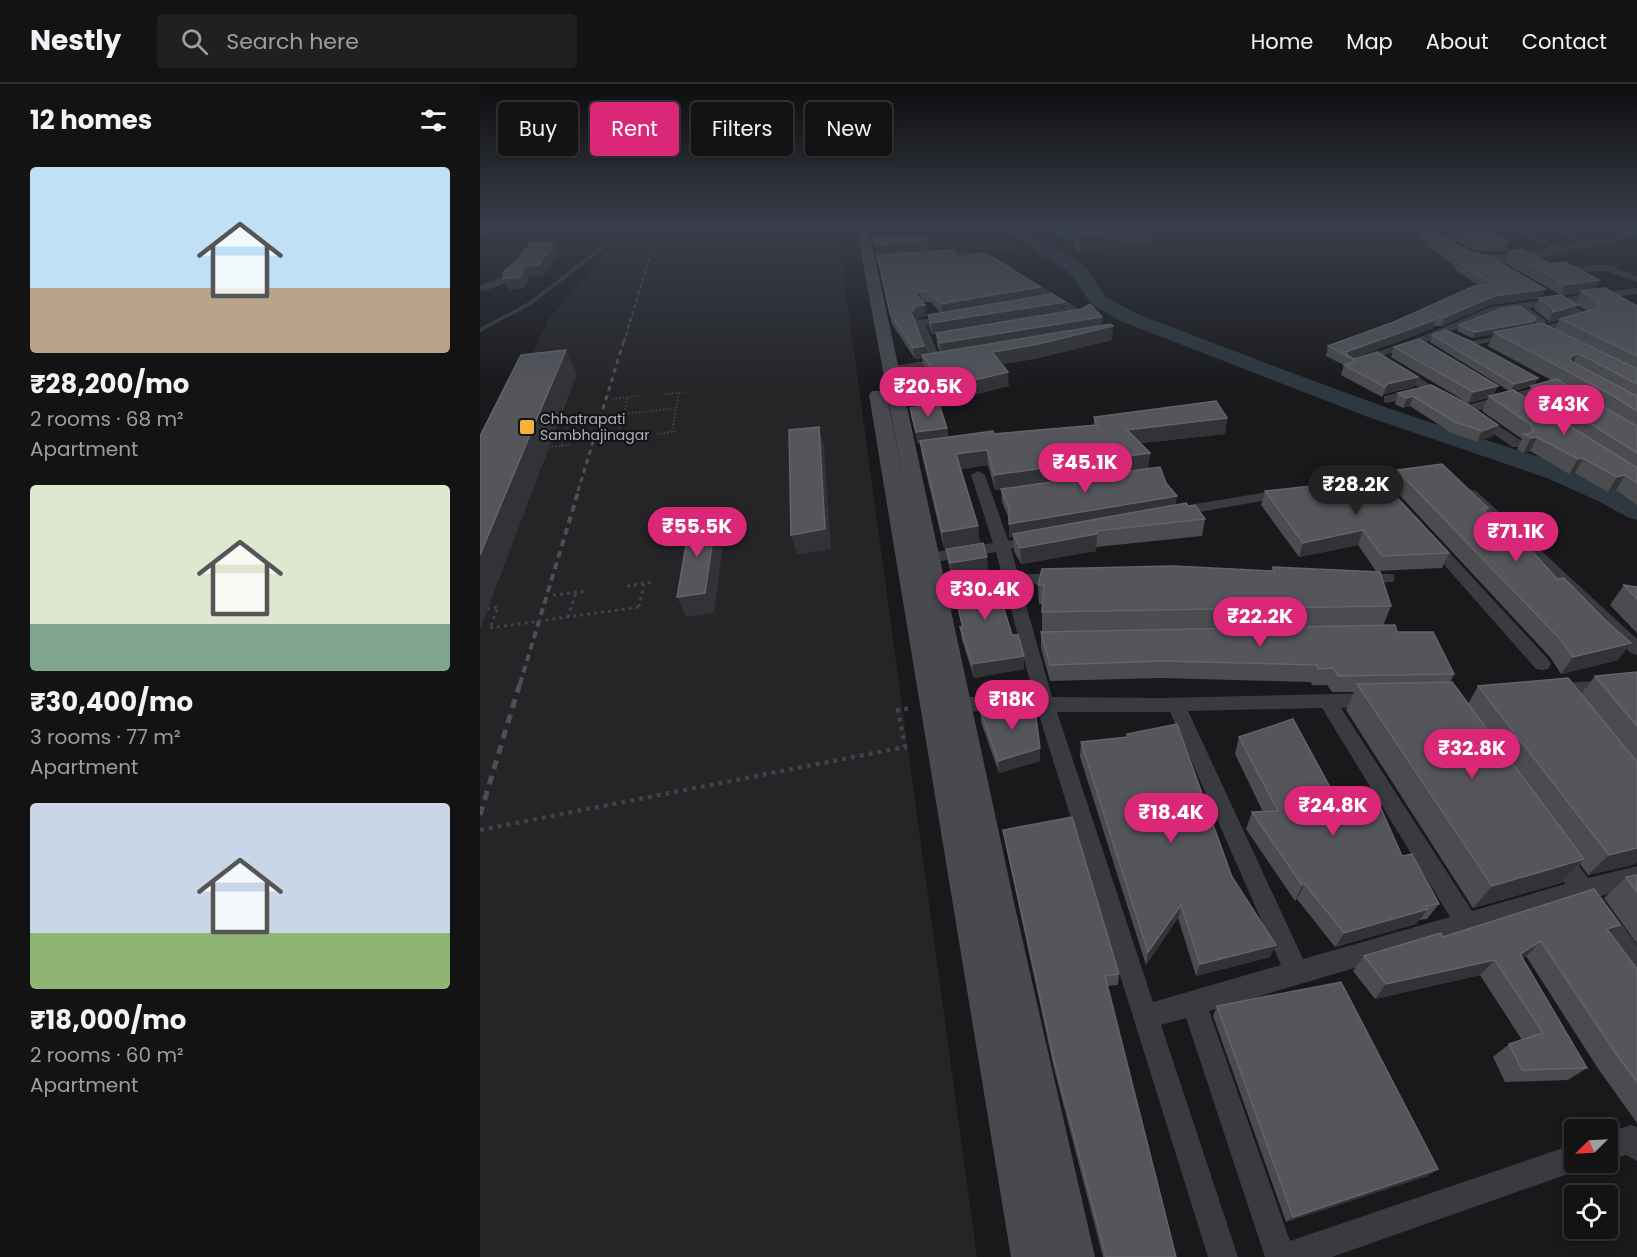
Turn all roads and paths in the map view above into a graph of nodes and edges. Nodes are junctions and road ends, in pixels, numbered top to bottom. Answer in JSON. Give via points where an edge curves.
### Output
{"nodes":[{"id":1,"x":502,"y":281,"type":"edge"},
{"id":2,"x":560,"y":281,"type":"edge"},
{"id":3,"x":859,"y":281,"type":"edge"},
{"id":4,"x":877,"y":281,"type":"edge"},
{"id":5,"x":1025,"y":281,"type":"edge"},
{"id":6,"x":1593,"y":281,"type":"edge"},
{"id":7,"x":480,"y":288,"type":"edge"},
{"id":8,"x":1637,"y":291,"type":"edge"},
{"id":9,"x":1614,"y":294,"type":"junction"},
{"id":10,"x":1552,"y":297,"type":"junction"},
{"id":11,"x":1055,"y":300,"type":"junction"},
{"id":12,"x":1032,"y":304,"type":"edge"},
{"id":13,"x":1519,"y":306,"type":"junction"},
{"id":14,"x":962,"y":317,"type":"edge"},
{"id":15,"x":1057,"y":319,"type":"edge"},
{"id":16,"x":480,"y":330,"type":"edge"},
{"id":17,"x":1439,"y":330,"type":"junction"},
{"id":18,"x":1536,"y":331,"type":"junction"},
{"id":19,"x":939,"y":339,"type":"edge"},
{"id":20,"x":928,"y":341,"type":"junction"},
{"id":21,"x":1557,"y":341,"type":"edge"},
{"id":22,"x":1417,"y":342,"type":"junction"},
{"id":23,"x":1472,"y":344,"type":"junction"},
{"id":24,"x":1435,"y":353,"type":"edge"},
{"id":25,"x":1375,"y":355,"type":"junction"},
{"id":26,"x":1491,"y":355,"type":"edge"},
{"id":27,"x":957,"y":359,"type":"edge"},
{"id":28,"x":936,"y":362,"type":"junction"},
{"id":29,"x":1351,"y":363,"type":"edge"},
{"id":30,"x":891,"y":369,"type":"junction"},
{"id":31,"x":1529,"y":377,"type":"edge"},
{"id":32,"x":1491,"y":387,"type":"edge"},
{"id":33,"x":1429,"y":389,"type":"junction"},
{"id":34,"x":679,"y":392,"type":"junction"},
{"id":35,"x":684,"y":392,"type":"dead end"},
{"id":36,"x":665,"y":394,"type":"dead end"},
{"id":37,"x":638,"y":396,"type":"dead end"},
{"id":38,"x":628,"y":397,"type":"junction"},
{"id":39,"x":612,"y":399,"type":"dead end"},
{"id":40,"x":1388,"y":399,"type":"dead end"},
{"id":41,"x":1515,"y":402,"type":"junction"},
{"id":42,"x":677,"y":408,"type":"junction"},
{"id":43,"x":1467,"y":409,"type":"junction"},
{"id":44,"x":623,"y":414,"type":"junction"},
{"id":45,"x":677,"y":431,"type":"dead end"},
{"id":46,"x":672,"y":432,"type":"junction"},
{"id":47,"x":657,"y":434,"type":"dead end"},
{"id":48,"x":627,"y":439,"type":"dead end"},
{"id":49,"x":616,"y":440,"type":"junction"},
{"id":50,"x":599,"y":441,"type":"dead end"},
{"id":51,"x":1517,"y":444,"type":"dead end"},
{"id":52,"x":570,"y":445,"type":"dead end"},
{"id":53,"x":561,"y":446,"type":"junction"},
{"id":54,"x":549,"y":447,"type":"dead end"},
{"id":55,"x":1433,"y":472,"type":"edge"},
{"id":56,"x":978,"y":475,"type":"dead end"},
{"id":57,"x":1373,"y":479,"type":"junction"},
{"id":58,"x":1340,"y":485,"type":"edge"},
{"id":59,"x":1462,"y":486,"type":"edge"},
{"id":60,"x":1306,"y":490,"type":"edge"},
{"id":61,"x":1389,"y":496,"type":"edge"},
{"id":62,"x":1163,"y":519,"type":"edge"},
{"id":63,"x":1420,"y":529,"type":"edge"},
{"id":64,"x":1025,"y":542,"type":"edge"},
{"id":65,"x":1002,"y":546,"type":"junction"},
{"id":66,"x":928,"y":558,"type":"junction"},
{"id":67,"x":1340,"y":578,"type":"edge"},
{"id":68,"x":1387,"y":578,"type":"dead end"},
{"id":69,"x":1011,"y":579,"type":"junction"},
{"id":70,"x":1082,"y":579,"type":"edge"},
{"id":71,"x":652,"y":582,"type":"dead end"},
{"id":72,"x":644,"y":583,"type":"junction"},
{"id":73,"x":627,"y":586,"type":"dead end"},
{"id":74,"x":588,"y":591,"type":"dead end"},
{"id":75,"x":576,"y":592,"type":"junction"},
{"id":76,"x":553,"y":595,"type":"dead end"},
{"id":77,"x":639,"y":607,"type":"joint"},
{"id":78,"x":487,"y":609,"type":"dead end"},
{"id":79,"x":568,"y":617,"type":"junction"},
{"id":80,"x":490,"y":628,"type":"joint"},
{"id":81,"x":1637,"y":649,"type":"edge"},
{"id":82,"x":1542,"y":664,"type":"dead end"},
{"id":83,"x":1637,"y":683,"type":"edge"},
{"id":84,"x":1556,"y":690,"type":"junction"},
{"id":85,"x":1535,"y":692,"type":"edge"},
{"id":86,"x":1397,"y":700,"type":"edge"},
{"id":87,"x":1327,"y":701,"type":"junction"},
{"id":88,"x":958,"y":704,"type":"junction"},
{"id":89,"x":1045,"y":704,"type":"junction"},
{"id":90,"x":1176,"y":705,"type":"junction"},
{"id":91,"x":1571,"y":708,"type":"edge"},
{"id":92,"x":898,"y":710,"type":"dead end"},
{"id":93,"x":480,"y":830,"type":"edge"},
{"id":94,"x":1541,"y":832,"type":"edge"},
{"id":95,"x":1637,"y":876,"type":"edge"},
{"id":96,"x":1582,"y":890,"type":"junction"},
{"id":97,"x":1467,"y":923,"type":"junction"},
{"id":98,"x":1637,"y":965,"type":"edge"},
{"id":99,"x":1298,"y":973,"type":"junction"},
{"id":100,"x":1194,"y":1003,"type":"junction"},
{"id":101,"x":1145,"y":1017,"type":"junction"},
{"id":102,"x":1618,"y":1144,"type":"edge"},
{"id":103,"x":1637,"y":1147,"type":"edge"},
{"id":104,"x":1564,"y":1162,"type":"edge"},
{"id":105,"x":1033,"y":1257,"type":"edge"},
{"id":106,"x":1073,"y":1257,"type":"edge"},
{"id":107,"x":1223,"y":1257,"type":"edge"},
{"id":108,"x":1280,"y":1257,"type":"edge"},
{"id":109,"x":1288,"y":1257,"type":"edge"}],
"edges":[{"from":1,"to":7,"type":"street"},
{"from":2,"to":16,"type":"lane","via":[[529,304]]},
{"from":3,"to":105,"type":"street"},
{"from":4,"to":30,"type":"street"},
{"from":5,"to":11,"type":"street"},
{"from":6,"to":9,"type":"street"},
{"from":8,"to":9,"type":"street"},
{"from":9,"to":10,"type":"street"},
{"from":10,"to":13,"type":"street"},
{"from":10,"to":18,"type":"street","via":[[1586,318]]},
{"from":11,"to":12,"type":"street"},
{"from":11,"to":15,"type":"street","via":[[1081,315]]},
{"from":13,"to":17,"type":"street","via":[[1495,309]]},
{"from":13,"to":18,"type":"street","via":[[1542,322]]},
{"from":14,"to":20,"type":"street","via":[[935,317],[920,322]]},
{"from":17,"to":22,"type":"street"},
{"from":17,"to":23,"type":"street"},
{"from":18,"to":21,"type":"street"},
{"from":18,"to":23,"type":"street"},
{"from":19,"to":20,"type":"street"},
{"from":20,"to":28,"type":"street"},
{"from":22,"to":24,"type":"street"},
{"from":22,"to":25,"type":"street"},
{"from":23,"to":26,"type":"street"},
{"from":25,"to":29,"type":"street"},
{"from":25,"to":33,"type":"street"},
{"from":27,"to":28,"type":"street"},
{"from":28,"to":30,"type":"street"},
{"from":30,"to":66,"type":"street","via":[[913,451]]},
{"from":31,"to":41,"type":"street","via":[[1553,391]]},
{"from":32,"to":41,"type":"street"},
{"from":33,"to":40,"type":"street"},
{"from":33,"to":43,"type":"street"},
{"from":34,"to":35,"type":"path"},
{"from":34,"to":36,"type":"path"},
{"from":34,"to":42,"type":"path"},
{"from":37,"to":38,"type":"path"},
{"from":38,"to":39,"type":"path"},
{"from":38,"to":44,"type":"path"},
{"from":41,"to":43,"type":"street"},
{"from":42,"to":44,"type":"path","bridge":true},
{"from":42,"to":46,"type":"path"},
{"from":43,"to":51,"type":"street"},
{"from":44,"to":49,"type":"path"},
{"from":44,"to":53,"type":"path","bridge":true,"via":[[569,420]]},
{"from":45,"to":46,"type":"path"},
{"from":46,"to":47,"type":"path"},
{"from":48,"to":49,"type":"path"},
{"from":49,"to":50,"type":"path"},
{"from":52,"to":53,"type":"path"},
{"from":53,"to":54,"type":"path"},
{"from":55,"to":57,"type":"street"},
{"from":56,"to":65,"type":"street","via":[[992,497]]},
{"from":57,"to":58,"type":"street"},
{"from":57,"to":61,"type":"street"},
{"from":59,"to":81,"type":"street"},
{"from":60,"to":62,"type":"street","via":[[1195,508]]},
{"from":63,"to":82,"type":"street"},
{"from":64,"to":65,"type":"street"},
{"from":65,"to":66,"type":"street"},
{"from":65,"to":69,"type":"street"},
{"from":66,"to":88,"type":"street"},
{"from":67,"to":68,"type":"street"},
{"from":69,"to":70,"type":"street"},
{"from":69,"to":89,"type":"street","via":[[1034,640]]},
{"from":71,"to":72,"type":"path"},
{"from":72,"to":73,"type":"path"},
{"from":72,"to":77,"type":"path"},
{"from":74,"to":75,"type":"path"},
{"from":75,"to":76,"type":"path"},
{"from":75,"to":79,"type":"path"},
{"from":77,"to":79,"type":"path","bridge":true},
{"from":78,"to":80,"type":"path","via":[[498,608]]},
{"from":79,"to":80,"type":"path","bridge":true},
{"from":83,"to":84,"type":"street"},
{"from":84,"to":85,"type":"street"},
{"from":84,"to":91,"type":"street"},
{"from":86,"to":87,"type":"street"},
{"from":87,"to":90,"type":"street"},
{"from":87,"to":97,"type":"street"},
{"from":88,"to":89,"type":"street"},
{"from":88,"to":106,"type":"street"},
{"from":89,"to":90,"type":"street"},
{"from":89,"to":101,"type":"street"},
{"from":90,"to":99,"type":"street"},
{"from":92,"to":93,"type":"path","via":[[905,747]]},
{"from":94,"to":96,"type":"street"},
{"from":95,"to":96,"type":"street"},
{"from":96,"to":97,"type":"street"},
{"from":96,"to":98,"type":"street"},
{"from":97,"to":99,"type":"street"},
{"from":99,"to":100,"type":"street"},
{"from":100,"to":101,"type":"street"},
{"from":100,"to":108,"type":"street"},
{"from":101,"to":107,"type":"street"},
{"from":102,"to":103,"type":"street","via":[[1631,1139]]},
{"from":104,"to":109,"type":"street"}]}
